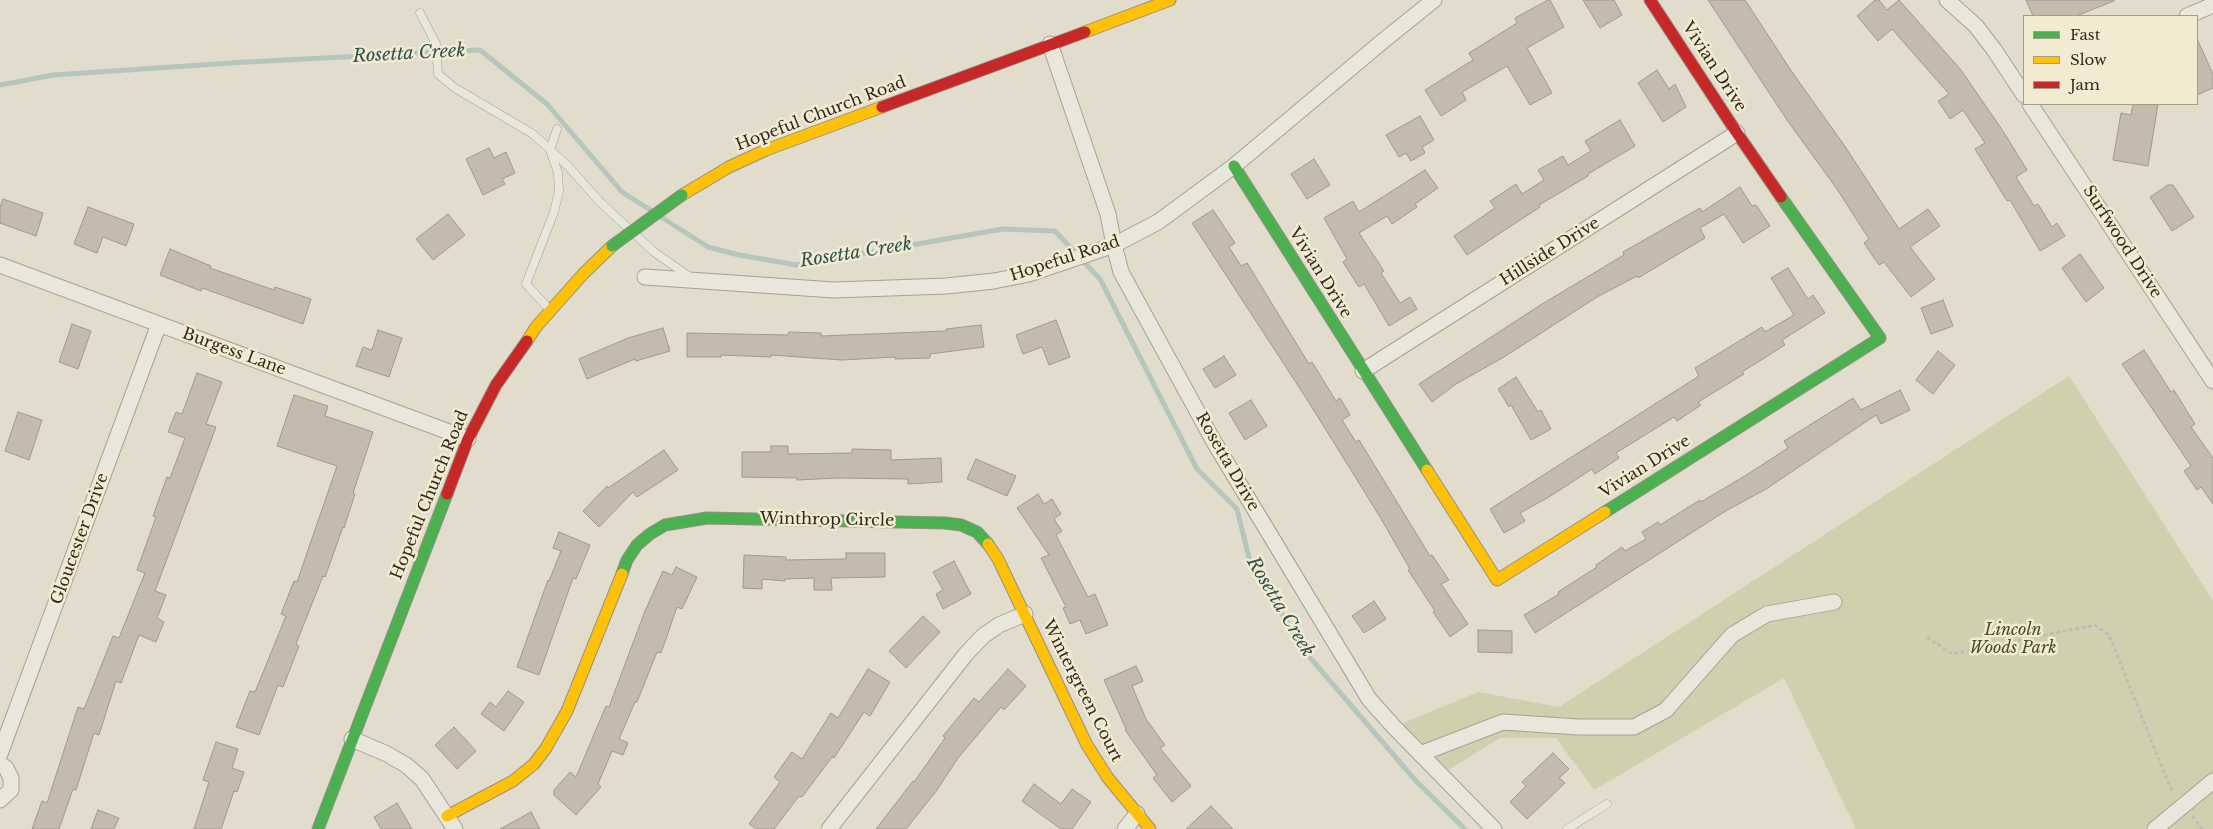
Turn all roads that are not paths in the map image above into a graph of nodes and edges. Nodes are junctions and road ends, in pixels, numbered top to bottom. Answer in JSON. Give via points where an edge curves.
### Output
{"nodes":[{"id":1,"x":1170,"y":0,"type":"edge"},
{"id":2,"x":1434,"y":0,"type":"edge"},
{"id":3,"x":1650,"y":0,"type":"edge"},
{"id":4,"x":1947,"y":0,"type":"edge"},
{"id":5,"x":2213,"y":5,"type":"edge"},
{"id":6,"x":420,"y":13,"type":"dead end"},
{"id":7,"x":2188,"y":15,"type":"edge"},
{"id":8,"x":1050,"y":44,"type":"junction"},
{"id":9,"x":2022,"y":89,"type":"edge"},
{"id":10,"x":2031,"y":105,"type":"edge"},
{"id":11,"x":557,"y":129,"type":"dead end"},
{"id":12,"x":1738,"y":133,"type":"junction"},
{"id":13,"x":550,"y":150,"type":"junction"},
{"id":14,"x":1234,"y":166,"type":"junction"},
{"id":15,"x":1114,"y":245,"type":"junction"},
{"id":16,"x":0,"y":264,"type":"edge"},
{"id":17,"x":644,"y":278,"type":"dead end"},
{"id":18,"x":696,"y":281,"type":"junction"},
{"id":19,"x":550,"y":310,"type":"junction"},
{"id":20,"x":159,"y":324,"type":"junction"},
{"id":21,"x":1363,"y":371,"type":"junction"},
{"id":22,"x":2213,"y":381,"type":"edge"},
{"id":23,"x":468,"y":439,"type":"junction"},
{"id":24,"x":1834,"y":602,"type":"dead end"},
{"id":25,"x":1025,"y":614,"type":"junction"},
{"id":26,"x":352,"y":739,"type":"junction"},
{"id":27,"x":0,"y":754,"type":"edge"},
{"id":28,"x":1420,"y":754,"type":"junction"},
{"id":29,"x":0,"y":764,"type":"edge"},
{"id":30,"x":2213,"y":781,"type":"edge"},
{"id":31,"x":0,"y":800,"type":"edge"},
{"id":32,"x":1607,"y":804,"type":"dead end"},
{"id":33,"x":1137,"y":814,"type":"junction"},
{"id":34,"x":451,"y":823,"type":"edge"},
{"id":35,"x":1579,"y":826,"type":"edge"},
{"id":36,"x":318,"y":829,"type":"edge"},
{"id":37,"x":829,"y":829,"type":"edge"},
{"id":38,"x":1125,"y":829,"type":"edge"},
{"id":39,"x":1150,"y":829,"type":"edge"},
{"id":40,"x":1494,"y":829,"type":"edge"},
{"id":41,"x":1567,"y":829,"type":"edge"},
{"id":42,"x":2155,"y":829,"type":"edge"}],
"edges":[{"from":1,"to":8,"type":"street","name":"Hopeful Church Road"},
{"from":2,"to":14,"type":"street","name":"Hopeful Road"},
{"from":3,"to":12,"type":"street","name":"Vivian Drive"},
{"from":4,"to":9,"type":"street","via":[[1976,26]]},
{"from":5,"to":7,"type":"street"},
{"from":6,"to":13,"type":"lane","via":[[436,44],[438,74],[532,134]]},
{"from":8,"to":15,"type":"street","name":"Rosetta Drive","via":[[1108,214]]},
{"from":8,"to":19,"type":"street","name":"Hopeful Church Road","bridge":true,"via":[[766,150],[729,167],[682,195],[612,246]]},
{"from":10,"to":22,"type":"street","name":"Surfwood Drive"},
{"from":11,"to":13,"type":"lane"},
{"from":12,"to":21,"type":"street","name":"Hillside Drive"},
{"from":12,"to":21,"type":"street","name":"Vivian Drive","via":[[1880,338],[1498,580]]},
{"from":13,"to":18,"type":"lane","via":[[654,252]]},
{"from":13,"to":19,"type":"lane","via":[[558,173],[559,191],[526,284]]},
{"from":14,"to":15,"type":"street","name":"Hopeful Road","via":[[1158,222]]},
{"from":14,"to":21,"type":"street","name":"Vivian Drive"},
{"from":15,"to":18,"type":"street","name":"Hopeful Road","via":[[1029,274],[946,286],[834,290]]},
{"from":15,"to":28,"type":"street","name":"Rosetta Drive","via":[[1122,272],[1214,442],[1369,699]]},
{"from":16,"to":20,"type":"street","name":"Burgess Lane"},
{"from":17,"to":18,"type":"street","name":"Hopeful Road"},
{"from":19,"to":23,"type":"street","name":"Hopeful Church Road","via":[[496,385]]},
{"from":20,"to":23,"type":"street","name":"Burgess Lane"},
{"from":20,"to":27,"type":"street","name":"Gloucester Drive"},
{"from":23,"to":26,"type":"street","name":"Hopeful Church Road"},
{"from":24,"to":28,"type":"street","via":[[1768,614],[1732,636],[1666,710],[1634,727],[1503,722]]},
{"from":25,"to":33,"type":"street","name":"Wintergreen Court","via":[[1087,744],[1108,778]]},
{"from":25,"to":34,"type":"street","name":"Winthrop Circle","via":[[989,545],[977,532],[961,525],[707,518],[665,525],[637,545],[627,560],[567,711],[546,748],[534,764],[513,781]]},
{"from":25,"to":37,"type":"street","via":[[983,636],[966,654]]},
{"from":26,"to":34,"type":"street","via":[[406,765],[422,779]]},
{"from":26,"to":36,"type":"street","name":"Hopeful Church Road"},
{"from":28,"to":40,"type":"street","name":"Rosetta Drive"},
{"from":29,"to":31,"type":"street","via":[[11,778],[11,790]]},
{"from":30,"to":42,"type":"street"},
{"from":32,"to":35,"type":"lane"},
{"from":33,"to":38,"type":"street"},
{"from":33,"to":39,"type":"street","name":"Wintergreen Court"},
{"from":35,"to":41,"type":"lane"}]}
